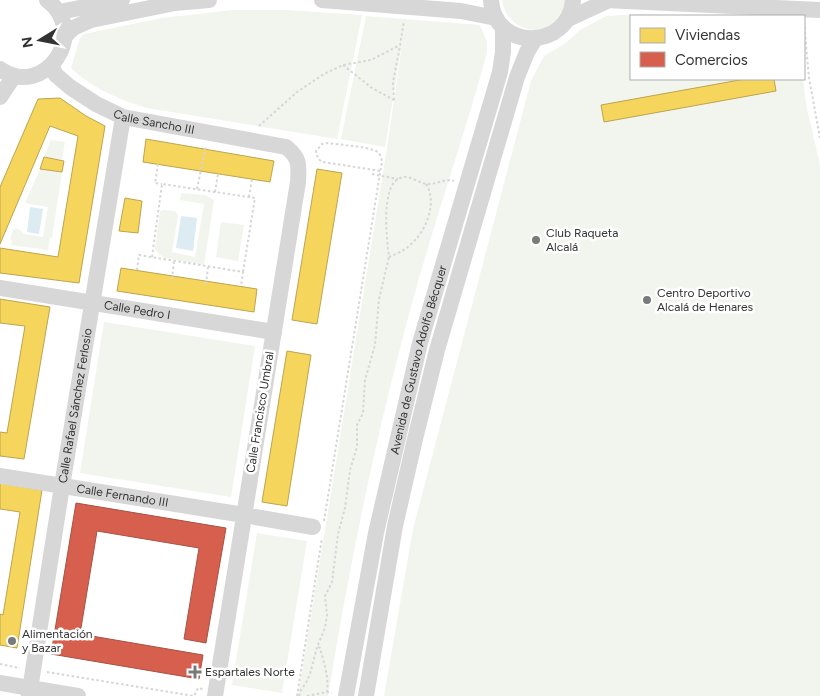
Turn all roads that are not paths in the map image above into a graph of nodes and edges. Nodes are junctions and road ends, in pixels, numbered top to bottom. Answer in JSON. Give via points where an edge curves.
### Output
{"nodes":[{"id":1,"x":47,"y":0,"type":"edge"},
{"id":2,"x":122,"y":0,"type":"edge"},
{"id":3,"x":209,"y":0,"type":"edge"},
{"id":4,"x":322,"y":0,"type":"edge"},
{"id":5,"x":491,"y":0,"type":"edge"},
{"id":6,"x":573,"y":0,"type":"edge"},
{"id":7,"x":606,"y":0,"type":"edge"},
{"id":8,"x":59,"y":12,"type":"junction"},
{"id":9,"x":812,"y":13,"type":"edge"},
{"id":10,"x":568,"y":19,"type":"junction"},
{"id":11,"x":500,"y":22,"type":"junction"},
{"id":12,"x":65,"y":36,"type":"junction"},
{"id":13,"x":535,"y":39,"type":"junction"},
{"id":14,"x":51,"y":66,"type":"junction"},
{"id":15,"x":7,"y":73,"type":"edge"},
{"id":16,"x":0,"y":98,"type":"edge"},
{"id":17,"x":123,"y":117,"type":"junction"},
{"id":18,"x":273,"y":143,"type":"joint"},
{"id":19,"x":0,"y":288,"type":"edge"},
{"id":20,"x":92,"y":303,"type":"junction"},
{"id":21,"x":274,"y":332,"type":"junction"},
{"id":22,"x":0,"y":476,"type":"edge"},
{"id":23,"x":62,"y":486,"type":"junction"},
{"id":24,"x":250,"y":516,"type":"junction"},
{"id":25,"x":319,"y":532,"type":"road end"},
{"id":26,"x":0,"y":683,"type":"edge"},
{"id":27,"x":30,"y":692,"type":"edge"},
{"id":28,"x":215,"y":693,"type":"edge"},
{"id":29,"x":339,"y":695,"type":"edge"},
{"id":30,"x":78,"y":696,"type":"edge"},
{"id":31,"x":366,"y":696,"type":"edge"}],
"edges":[{"from":1,"to":8,"type":"street"},
{"from":2,"to":8,"type":"street"},
{"from":3,"to":12,"type":"street","via":[[175,3],[91,20],[73,28]]},
{"from":4,"to":11,"type":"street","via":[[461,11]]},
{"from":5,"to":11,"type":"street","name":"Avenida de Gustavo Adolfo Bécquer"},
{"from":6,"to":10,"type":"street"},
{"from":7,"to":9,"type":"street"},
{"from":7,"to":10,"type":"street"},
{"from":8,"to":12,"type":"street"},
{"from":10,"to":13,"type":"street","via":[[559,29]]},
{"from":11,"to":13,"type":"street","via":[[522,38]]},
{"from":11,"to":29,"type":"street","name":"Avenida de Gustavo Adolfo Bécquer","via":[[503,52],[500,72],[420,343]]},
{"from":12,"to":14,"type":"street","via":[[61,52]]},
{"from":13,"to":31,"type":"street","name":"Avenida de Gustavo Adolfo Bécquer","via":[[517,77],[437,350],[395,526]]},
{"from":14,"to":15,"type":"street","via":[[27,76]]},
{"from":14,"to":17,"type":"street","name":"Calle Sancho III","via":[[70,87]]},
{"from":15,"to":16,"type":"street"},
{"from":17,"to":18,"type":"street","name":"Calle Sancho III"},
{"from":17,"to":20,"type":"street","name":"Calle Rafael Sánchez Ferlosio"},
{"from":18,"to":21,"type":"street","name":"Calle Francisco Umbral","via":[[286,146],[295,154],[299,166]]},
{"from":19,"to":20,"type":"street","name":"Calle Pedro I"},
{"from":20,"to":21,"type":"street","name":"Calle Pedro I"},
{"from":20,"to":23,"type":"street","name":"Calle Rafael Sánchez Ferlosio"},
{"from":21,"to":24,"type":"street","name":"Calle Francisco Umbral"},
{"from":22,"to":23,"type":"street","name":"Calle Fernando III"},
{"from":23,"to":24,"type":"street","name":"Calle Fernando III"},
{"from":23,"to":27,"type":"street","name":"Calle Rafael Sánchez Ferlosio"},
{"from":24,"to":25,"type":"street","name":"Calle Fernando III"},
{"from":24,"to":28,"type":"street","name":"Calle Francisco Umbral"},
{"from":26,"to":27,"type":"street"},
{"from":27,"to":30,"type":"street"}]}
